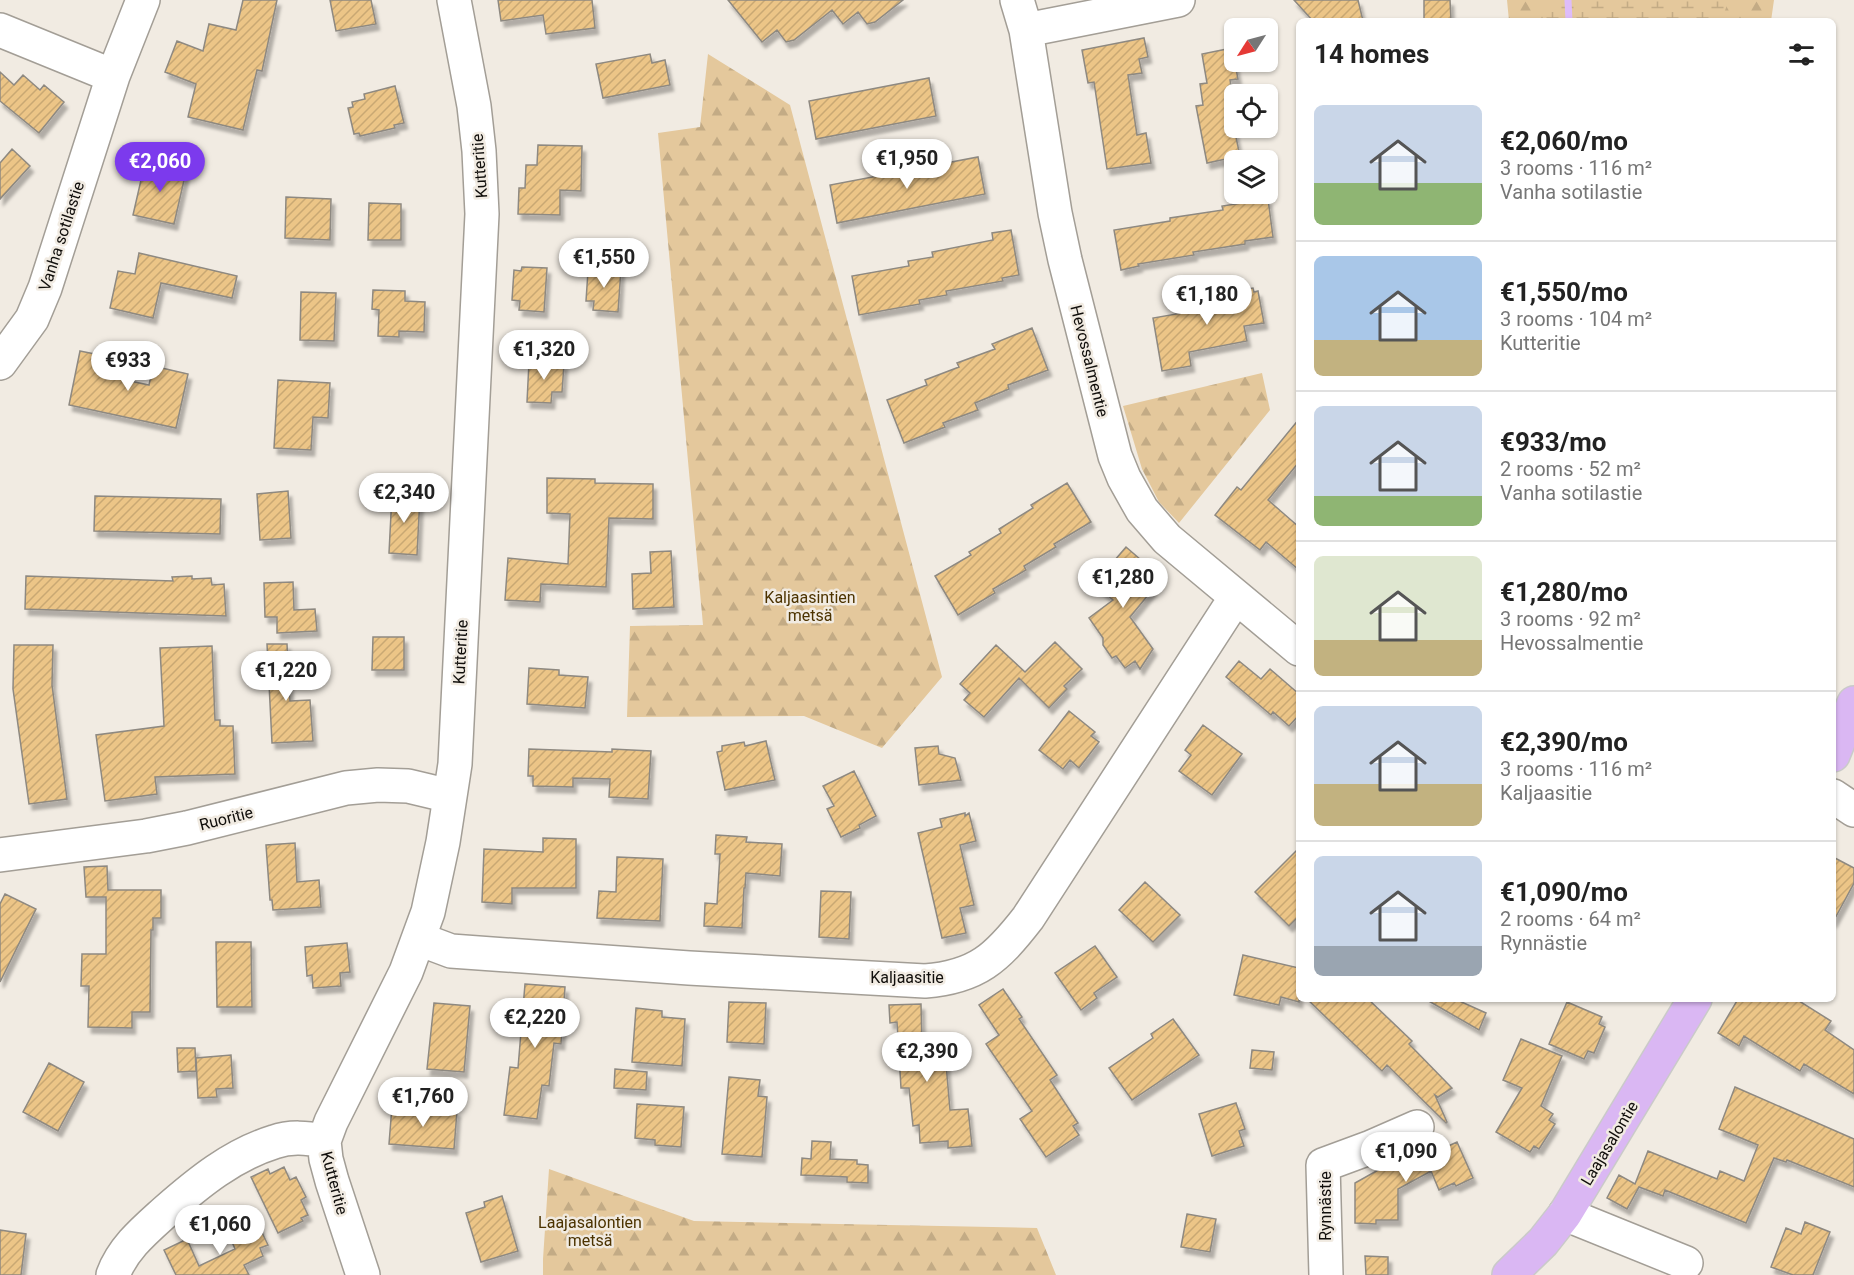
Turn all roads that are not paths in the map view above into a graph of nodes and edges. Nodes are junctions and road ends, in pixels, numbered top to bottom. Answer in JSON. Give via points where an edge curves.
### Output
{"nodes":[{"id":1,"x":143,"y":0,"type":"edge"},
{"id":2,"x":454,"y":0,"type":"edge"},
{"id":3,"x":1178,"y":0,"type":"edge"},
{"id":4,"x":1021,"y":15,"type":"edge"},
{"id":5,"x":0,"y":30,"type":"edge"},
{"id":6,"x":113,"y":76,"type":"junction"},
{"id":7,"x":0,"y":363,"type":"edge"},
{"id":8,"x":1236,"y":597,"type":"junction"},
{"id":9,"x":1296,"y":647,"type":"edge"},
{"id":10,"x":1854,"y":703,"type":"edge"},
{"id":11,"x":1836,"y":748,"type":"edge"},
{"id":12,"x":450,"y":796,"type":"junction"},
{"id":13,"x":1836,"y":798,"type":"edge"},
{"id":14,"x":1854,"y":810,"type":"edge"},
{"id":15,"x":0,"y":855,"type":"edge"},
{"id":16,"x":419,"y":939,"type":"junction"},
{"id":17,"x":1693,"y":1002,"type":"edge"},
{"id":18,"x":1417,"y":1127,"type":"dead end"},
{"id":19,"x":324,"y":1141,"type":"junction"},
{"id":20,"x":1565,"y":1214,"type":"junction"},
{"id":21,"x":1686,"y":1263,"type":"dead end"},
{"id":22,"x":1513,"y":1274,"type":"edge"},
{"id":23,"x":113,"y":1275,"type":"edge"},
{"id":24,"x":363,"y":1275,"type":"edge"},
{"id":25,"x":1326,"y":1275,"type":"edge"}],
"edges":[{"from":1,"to":6,"type":"street","name":"Vanha sotilastie"},
{"from":2,"to":12,"type":"street","name":"Kutteritie","via":[[474,106],[482,214]]},
{"from":3,"to":4,"type":"street"},
{"from":4,"to":8,"type":"street","name":"Hevossalmentie","via":[[1065,260],[1115,456],[1153,524]]},
{"from":5,"to":6,"type":"street"},
{"from":6,"to":7,"type":"street","name":"Vanha sotilastie","via":[[45,288],[32,319]]},
{"from":8,"to":9,"type":"street","name":"Hevossalmentie"},
{"from":8,"to":16,"type":"street","name":"Kaljaasitie","via":[[1028,918],[995,956],[960,976],[925,981],[688,968],[451,951]]},
{"from":10,"to":11,"type":"main road"},
{"from":12,"to":15,"type":"street","name":"Ruoritie","via":[[408,786],[346,788],[146,836]]},
{"from":12,"to":16,"type":"street","name":"Kutteritie","via":[[435,881]]},
{"from":13,"to":14,"type":"street"},
{"from":16,"to":19,"type":"street","name":"Kutteritie"},
{"from":17,"to":20,"type":"main road","name":"Laajasalontie"},
{"from":18,"to":25,"type":"street","name":"Rynnästie","via":[[1323,1165]]},
{"from":19,"to":23,"type":"street","via":[[275,1141],[218,1170],[134,1240]]},
{"from":19,"to":24,"type":"street","name":"Kutteritie","via":[[332,1182]]},
{"from":20,"to":21,"type":"street"},
{"from":20,"to":22,"type":"main road","name":"Laajasalontie"}]}
